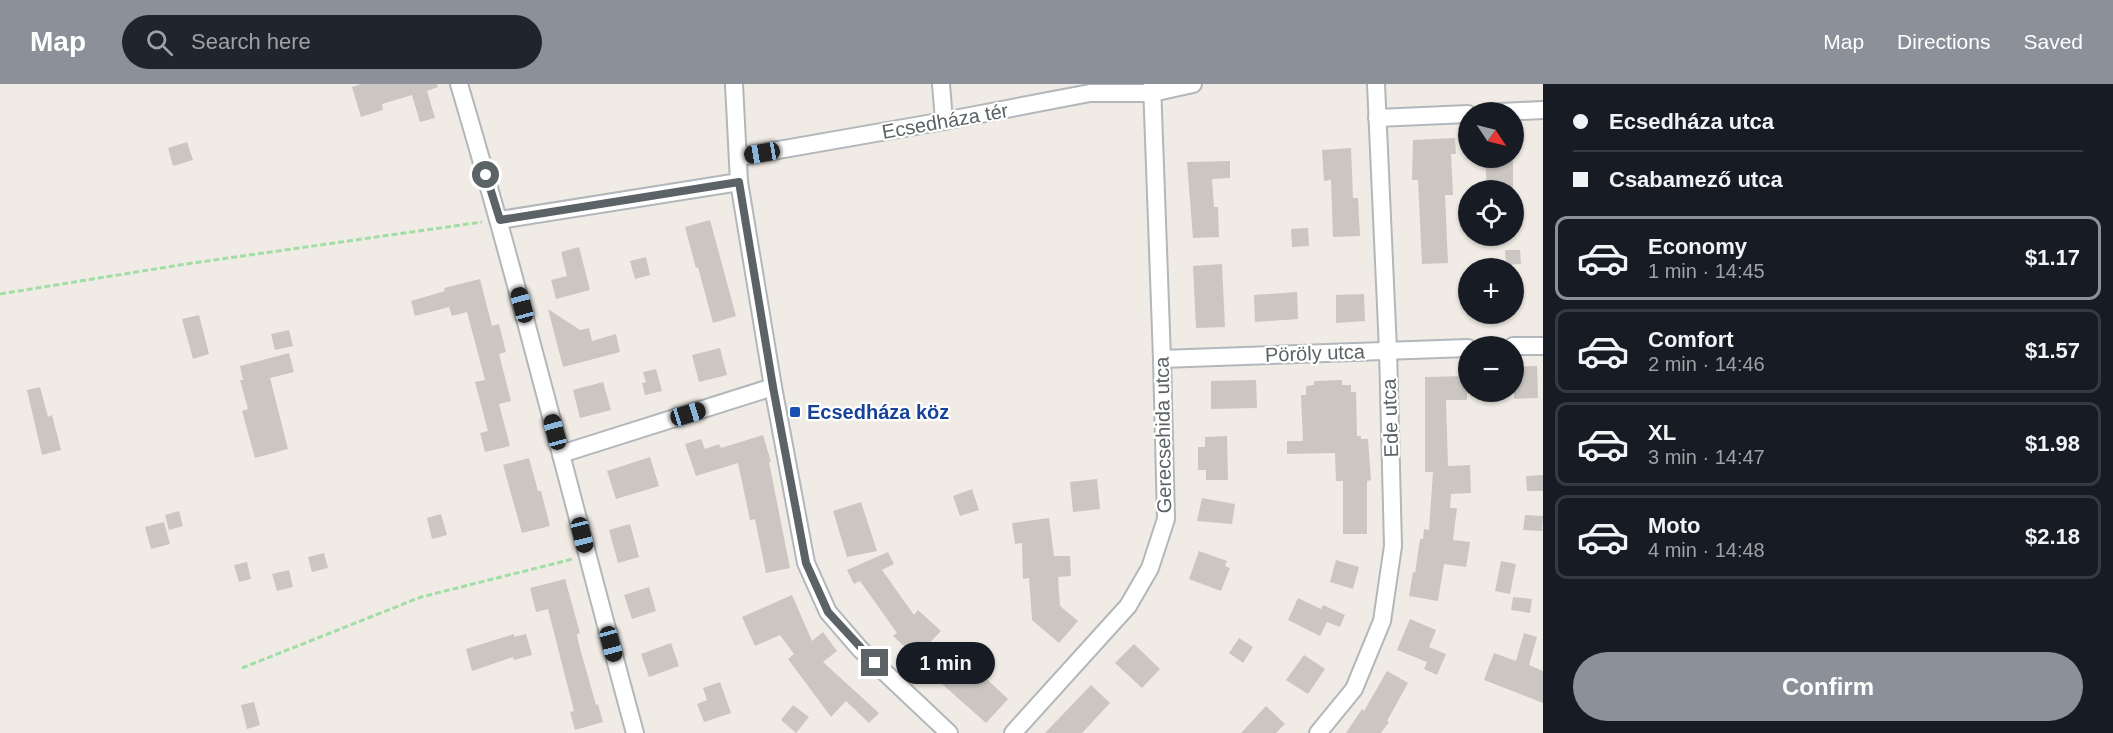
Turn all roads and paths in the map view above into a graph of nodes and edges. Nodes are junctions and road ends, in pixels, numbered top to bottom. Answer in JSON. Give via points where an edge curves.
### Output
{"nodes":[{"id":1,"x":459,"y":84,"type":"edge"},
{"id":2,"x":734,"y":84,"type":"edge"},
{"id":3,"x":941,"y":84,"type":"edge"},
{"id":4,"x":1193,"y":84,"type":"edge"},
{"id":5,"x":1376,"y":84,"type":"edge"},
{"id":6,"x":1152,"y":88,"type":"edge"},
{"id":7,"x":1524,"y":111,"type":"edge"},
{"id":8,"x":1543,"y":111,"type":"edge"},
{"id":9,"x":1458,"y":114,"type":"edge"},
{"id":10,"x":1377,"y":118,"type":"junction"},
{"id":11,"x":944,"y":122,"type":"junction"},
{"id":12,"x":739,"y":157,"type":"junction"},
{"id":13,"x":739,"y":182,"type":"junction"},
{"id":14,"x":500,"y":220,"type":"junction"},
{"id":15,"x":0,"y":294,"type":"edge"},
{"id":16,"x":1524,"y":346,"type":"edge"},
{"id":17,"x":1543,"y":346,"type":"edge"},
{"id":18,"x":1458,"y":348,"type":"edge"},
{"id":19,"x":1388,"y":350,"type":"junction"},
{"id":20,"x":1162,"y":358,"type":"junction"},
{"id":21,"x":773,"y":387,"type":"junction"},
{"id":22,"x":561,"y":454,"type":"junction"},
{"id":23,"x":587,"y":555,"type":"junction"},
{"id":24,"x":242,"y":668,"type":"dead end"},
{"id":25,"x":636,"y":733,"type":"edge"},
{"id":26,"x":949,"y":733,"type":"edge"},
{"id":27,"x":1013,"y":733,"type":"edge"},
{"id":28,"x":1318,"y":733,"type":"edge"}],
"edges":[{"from":1,"to":14,"type":"street"},
{"from":2,"to":12,"type":"street"},
{"from":3,"to":11,"type":"street"},
{"from":4,"to":6,"type":"street","name":"Ecsedháza tér"},
{"from":5,"to":10,"type":"street","name":"Ede utca"},
{"from":6,"to":11,"type":"street","name":"Ecsedháza tér","via":[[1090,93]]},
{"from":6,"to":20,"type":"street","name":"Gerecsehida utca"},
{"from":7,"to":8,"type":"street"},
{"from":9,"to":10,"type":"street"},
{"from":10,"to":19,"type":"street","name":"Ede utca"},
{"from":11,"to":12,"type":"street","name":"Ecsedháza tér"},
{"from":12,"to":13,"type":"street"},
{"from":13,"to":14,"type":"street"},
{"from":13,"to":21,"type":"street"},
{"from":14,"to":15,"type":"path"},
{"from":14,"to":22,"type":"street"},
{"from":16,"to":17,"type":"street"},
{"from":18,"to":19,"type":"street","name":"Pöröly utca"},
{"from":19,"to":20,"type":"street","name":"Pöröly utca"},
{"from":19,"to":28,"type":"street","name":"Ede utca","via":[[1393,546],[1382,621],[1354,689]]},
{"from":20,"to":27,"type":"street","name":"Gerecsehida utca","via":[[1166,519],[1150,568],[1128,606]]},
{"from":21,"to":22,"type":"street"},
{"from":21,"to":26,"type":"street","via":[[806,563],[828,612],[860,649]]},
{"from":22,"to":23,"type":"street"},
{"from":23,"to":24,"type":"path","via":[[421,597]]},
{"from":23,"to":25,"type":"street"}]}
